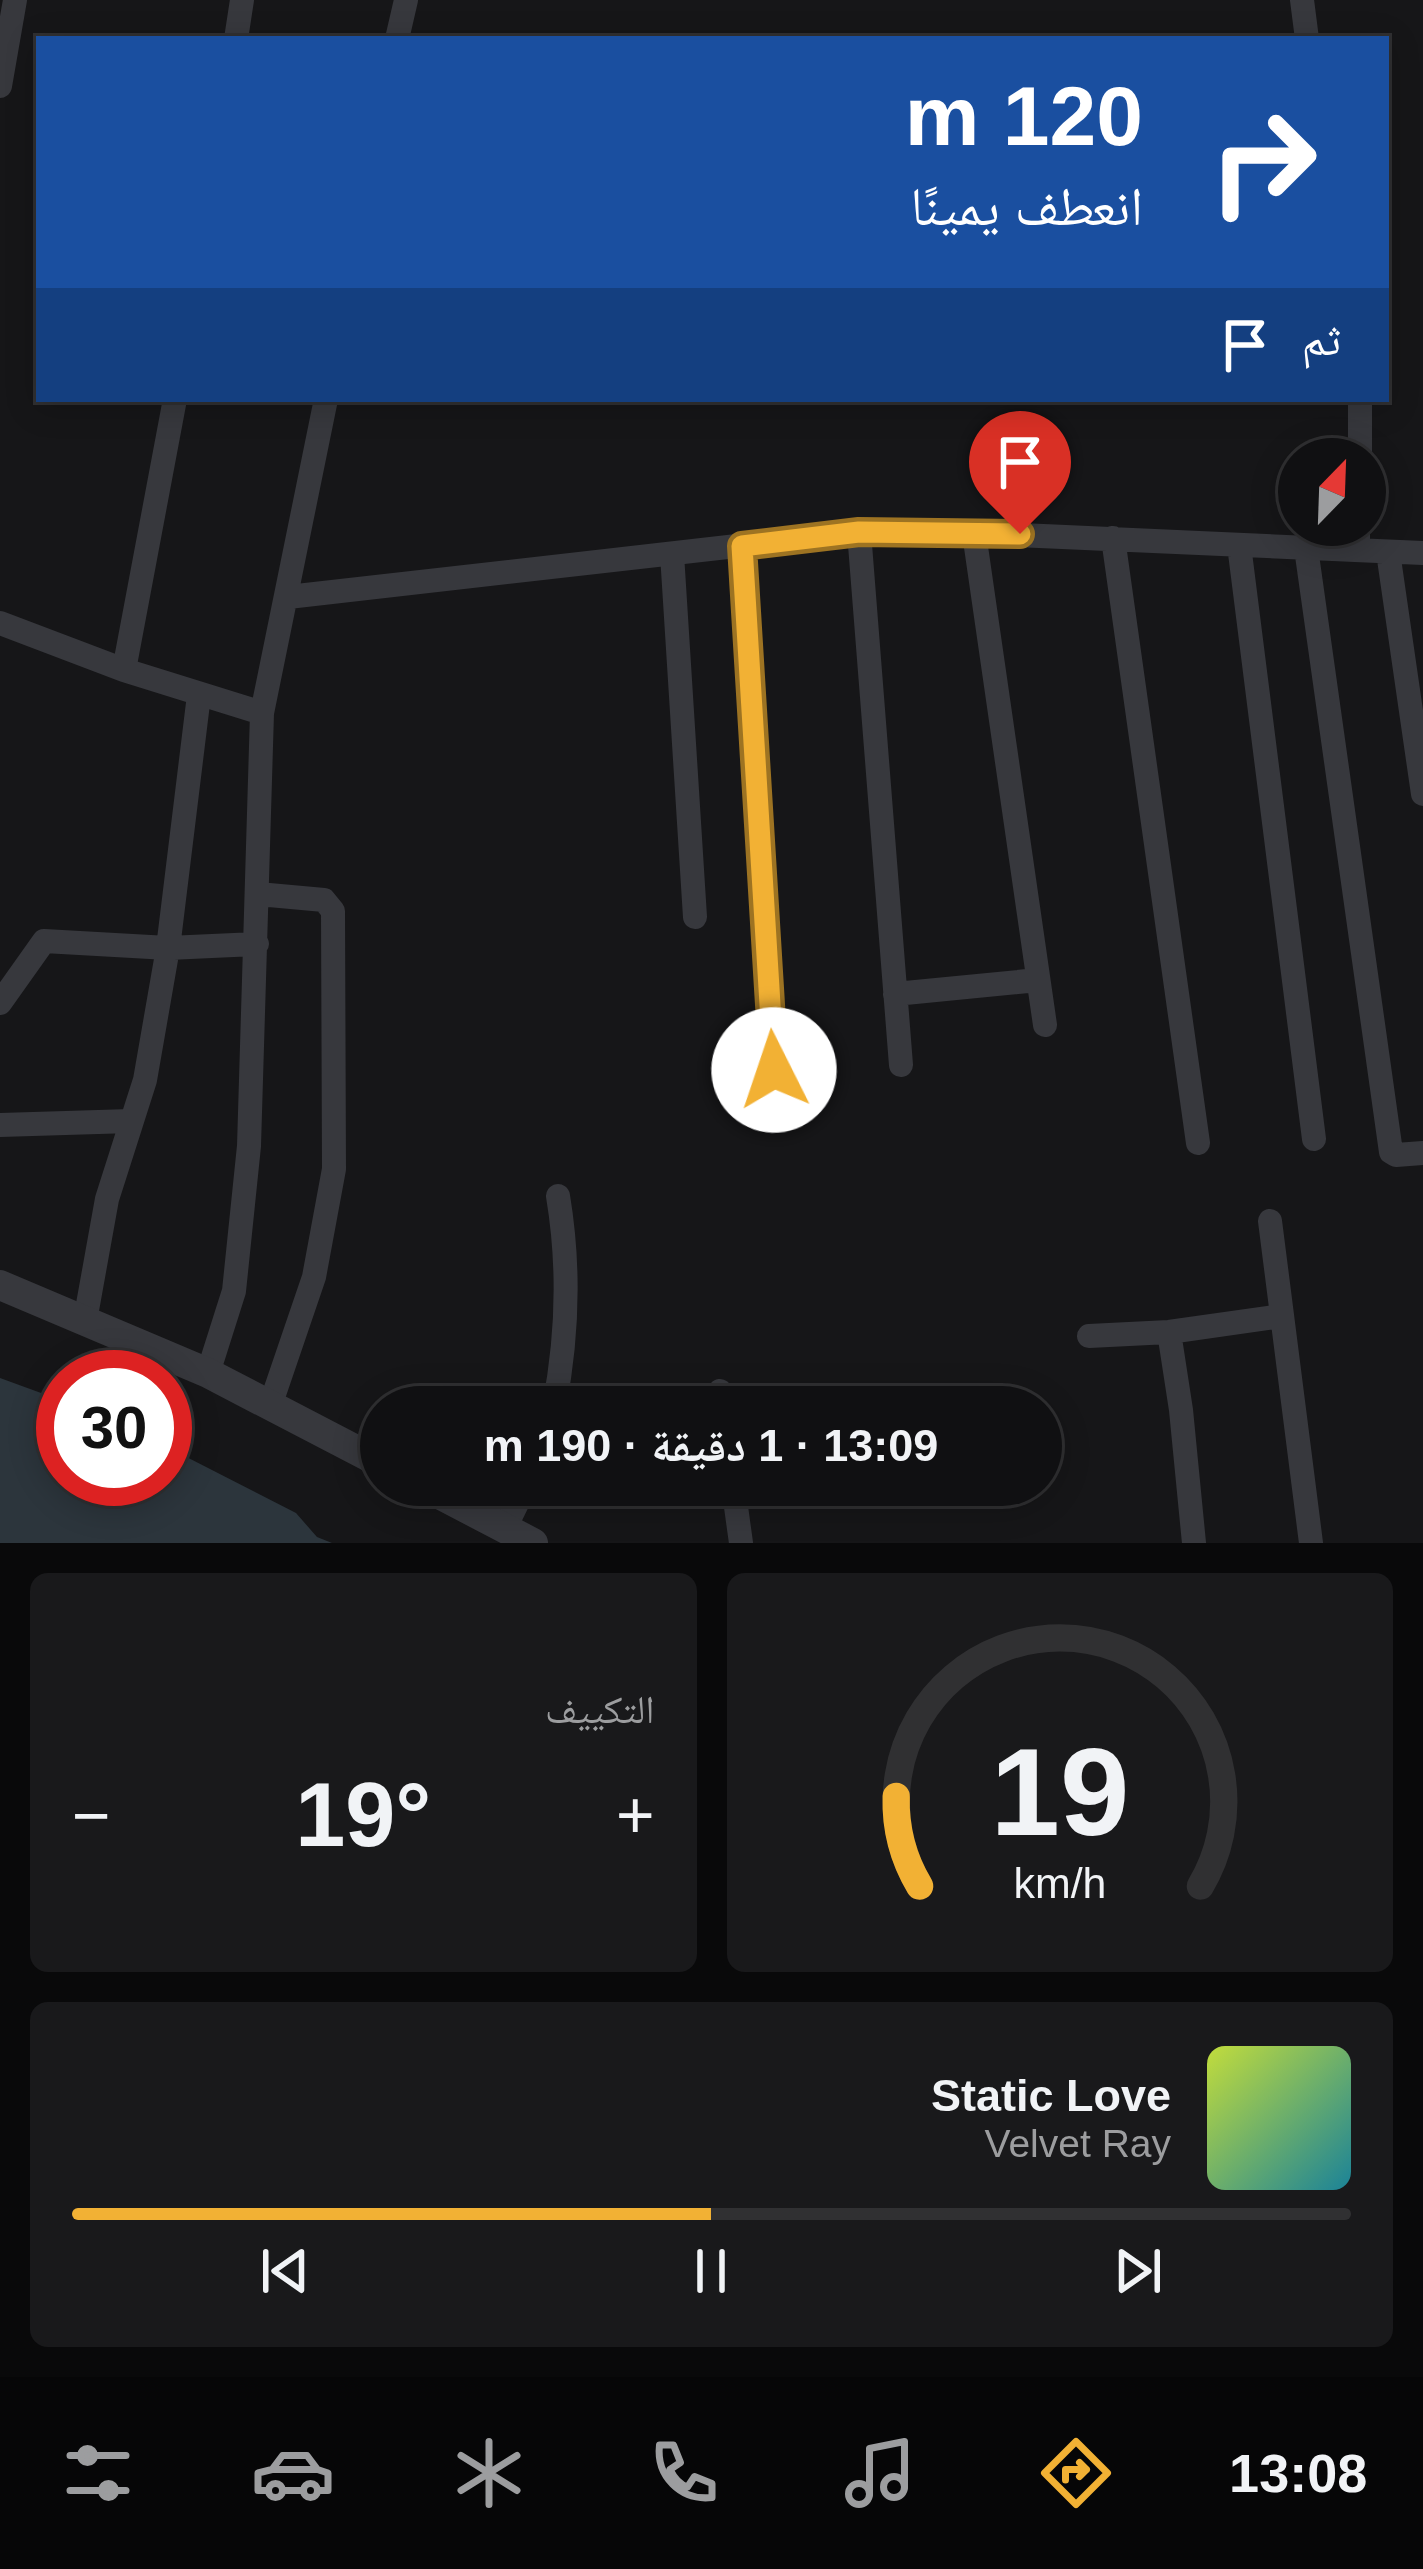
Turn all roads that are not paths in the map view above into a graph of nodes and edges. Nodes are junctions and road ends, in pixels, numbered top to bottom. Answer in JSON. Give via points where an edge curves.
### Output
{"nodes":[{"id":1,"x":15,"y":0,"type":"edge"},
{"id":2,"x":242,"y":0,"type":"edge"},
{"id":3,"x":406,"y":0,"type":"edge"},
{"id":4,"x":1302,"y":0,"type":"edge"},
{"id":5,"x":236,"y":36,"type":"edge"},
{"id":6,"x":398,"y":36,"type":"edge"},
{"id":7,"x":1307,"y":36,"type":"edge"},
{"id":8,"x":0,"y":86,"type":"edge"},
{"id":9,"x":174,"y":402,"type":"edge"},
{"id":10,"x":325,"y":402,"type":"edge"},
{"id":11,"x":1360,"y":402,"type":"edge"},
{"id":12,"x":1360,"y":438,"type":"edge"},
{"id":13,"x":859,"y":532,"type":"junction"},
{"id":14,"x":974,"y":532,"type":"junction"},
{"id":15,"x":1113,"y":538,"type":"junction"},
{"id":16,"x":1239,"y":544,"type":"junction"},
{"id":17,"x":742,"y":546,"type":"junction"},
{"id":18,"x":1316,"y":546,"type":"edge"},
{"id":19,"x":1375,"y":546,"type":"edge"},
{"id":20,"x":1306,"y":548,"type":"junction"},
{"id":21,"x":1388,"y":552,"type":"junction"},
{"id":22,"x":1423,"y":553,"type":"edge"},
{"id":23,"x":672,"y":554,"type":"junction"},
{"id":24,"x":288,"y":597,"type":"junction"},
{"id":25,"x":0,"y":623,"type":"edge"},
{"id":26,"x":124,"y":670,"type":"junction"},
{"id":27,"x":199,"y":694,"type":"junction"},
{"id":28,"x":262,"y":713,"type":"junction"},
{"id":29,"x":1423,"y":794,"type":"edge"},
{"id":30,"x":258,"y":894,"type":"junction"},
{"id":31,"x":694,"y":917,"type":"dead end"},
{"id":32,"x":257,"y":944,"type":"junction"},
{"id":33,"x":168,"y":948,"type":"junction"},
{"id":34,"x":1039,"y":980,"type":"junction"},
{"id":35,"x":895,"y":994,"type":"junction"},
{"id":36,"x":0,"y":1003,"type":"edge"},
{"id":37,"x":1045,"y":1025,"type":"dead end"},
{"id":38,"x":901,"y":1065,"type":"dead end"},
{"id":39,"x":774,"y":1070,"type":"dead end"},
{"id":40,"x":131,"y":1120,"type":"junction"},
{"id":41,"x":0,"y":1125,"type":"edge"},
{"id":42,"x":1314,"y":1139,"type":"dead end"},
{"id":43,"x":1198,"y":1143,"type":"dead end"},
{"id":44,"x":1423,"y":1153,"type":"edge"},
{"id":45,"x":558,"y":1196,"type":"dead end"},
{"id":46,"x":1270,"y":1222,"type":"dead end"},
{"id":47,"x":0,"y":1285,"type":"edge"},
{"id":48,"x":1282,"y":1316,"type":"junction"},
{"id":49,"x":86,"y":1321,"type":"junction"},
{"id":50,"x":1169,"y":1332,"type":"junction"},
{"id":51,"x":1090,"y":1336,"type":"dead end"},
{"id":52,"x":208,"y":1373,"type":"junction"},
{"id":53,"x":557,"y":1386,"type":"edge"},
{"id":54,"x":270,"y":1406,"type":"junction"},
{"id":55,"x":360,"y":1452,"type":"edge"},
{"id":56,"x":462,"y":1506,"type":"edge"},
{"id":57,"x":523,"y":1506,"type":"edge"},
{"id":58,"x":736,"y":1506,"type":"edge"},
{"id":59,"x":519,"y":1536,"type":"edge"},
{"id":60,"x":741,"y":1543,"type":"edge"},
{"id":61,"x":1194,"y":1543,"type":"edge"},
{"id":62,"x":1311,"y":1543,"type":"edge"}],
"edges":[{"from":1,"to":8,"type":"street"},
{"from":2,"to":5,"type":"street"},
{"from":3,"to":6,"type":"street"},
{"from":4,"to":7,"type":"street"},
{"from":9,"to":26,"type":"street"},
{"from":10,"to":24,"type":"street"},
{"from":11,"to":12,"type":"street"},
{"from":13,"to":14,"type":"street"},
{"from":13,"to":17,"type":"street"},
{"from":13,"to":35,"type":"street"},
{"from":14,"to":15,"type":"street"},
{"from":14,"to":34,"type":"street"},
{"from":15,"to":16,"type":"street"},
{"from":15,"to":43,"type":"street"},
{"from":16,"to":20,"type":"street"},
{"from":16,"to":42,"type":"street"},
{"from":17,"to":23,"type":"street"},
{"from":17,"to":39,"type":"street"},
{"from":18,"to":20,"type":"street"},
{"from":19,"to":21,"type":"street"},
{"from":20,"to":44,"type":"street","via":[[1391,1152]]},
{"from":21,"to":22,"type":"street"},
{"from":21,"to":29,"type":"street"},
{"from":23,"to":24,"type":"street"},
{"from":23,"to":31,"type":"street"},
{"from":24,"to":28,"type":"street"},
{"from":25,"to":26,"type":"street"},
{"from":26,"to":27,"type":"street"},
{"from":27,"to":28,"type":"street"},
{"from":27,"to":33,"type":"street"},
{"from":28,"to":30,"type":"street"},
{"from":30,"to":32,"type":"street"},
{"from":30,"to":54,"type":"street","via":[[324,900],[334,910],[334,1169],[314,1277]]},
{"from":32,"to":33,"type":"street"},
{"from":32,"to":52,"type":"street","via":[[238,1268]]},
{"from":33,"to":36,"type":"street","via":[[44,941]]},
{"from":33,"to":40,"type":"street"},
{"from":34,"to":35,"type":"street"},
{"from":34,"to":37,"type":"street"},
{"from":35,"to":38,"type":"street"},
{"from":40,"to":41,"type":"street"},
{"from":40,"to":49,"type":"street","via":[[107,1199]]},
{"from":45,"to":53,"type":"street","via":[[567,1319]]},
{"from":46,"to":48,"type":"street"},
{"from":47,"to":49,"type":"street"},
{"from":48,"to":50,"type":"street"},
{"from":48,"to":62,"type":"street"},
{"from":49,"to":52,"type":"street"},
{"from":50,"to":51,"type":"street"},
{"from":50,"to":61,"type":"street"},
{"from":52,"to":54,"type":"street"},
{"from":54,"to":55,"type":"street"},
{"from":56,"to":59,"type":"street"},
{"from":57,"to":59,"type":"street"},
{"from":58,"to":60,"type":"street"}]}
